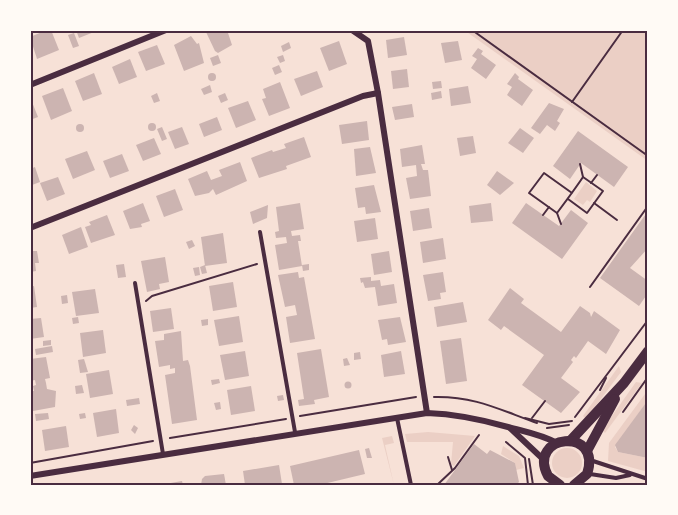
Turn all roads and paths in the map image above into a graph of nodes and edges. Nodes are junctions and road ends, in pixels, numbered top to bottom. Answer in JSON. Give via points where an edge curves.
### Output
{"nodes":[{"id":1,"x":166,"y":30,"type":"edge"},
{"id":2,"x":352,"y":30,"type":"edge"},
{"id":3,"x":472,"y":30,"type":"edge"},
{"id":4,"x":623,"y":30,"type":"edge"},
{"id":5,"x":30,"y":85,"type":"edge"},
{"id":6,"x":378,"y":93,"type":"junction"},
{"id":7,"x":572,"y":102,"type":"junction"},
{"id":8,"x":648,"y":156,"type":"edge"},
{"id":9,"x":580,"y":164,"type":"dead end"},
{"id":10,"x":597,"y":174,"type":"dead end"},
{"id":11,"x":583,"y":177,"type":"junction"},
{"id":12,"x":591,"y":183,"type":"junction"},
{"id":13,"x":572,"y":193,"type":"junction"},
{"id":14,"x":567,"y":199,"type":"junction"},
{"id":15,"x":594,"y":203,"type":"junction"},
{"id":16,"x":648,"y":206,"type":"edge"},
{"id":17,"x":549,"y":207,"type":"junction"},
{"id":18,"x":557,"y":213,"type":"junction"},
{"id":19,"x":543,"y":215,"type":"dead end"},
{"id":20,"x":617,"y":220,"type":"dead end"},
{"id":21,"x":561,"y":224,"type":"dead end"},
{"id":22,"x":30,"y":228,"type":"edge"},
{"id":23,"x":260,"y":232,"type":"dead end"},
{"id":24,"x":265,"y":263,"type":"junction"},
{"id":25,"x":135,"y":283,"type":"dead end"},
{"id":26,"x":590,"y":287,"type":"dead end"},
{"id":27,"x":139,"y":306,"type":"junction"},
{"id":28,"x":648,"y":320,"type":"edge"},
{"id":29,"x":648,"y":351,"type":"edge"},
{"id":30,"x":648,"y":377,"type":"edge"},
{"id":31,"x":606,"y":378,"type":"junction"},
{"id":32,"x":624,"y":383,"type":"junction"},
{"id":33,"x":426,"y":397,"type":"junction"},
{"id":34,"x":545,"y":401,"type":"dead end"},
{"id":35,"x":427,"y":413,"type":"junction"},
{"id":36,"x":396,"y":416,"type":"junction"},
{"id":37,"x":292,"y":418,"type":"junction"},
{"id":38,"x":525,"y":418,"type":"junction"},
{"id":39,"x":532,"y":418,"type":"junction"},
{"id":40,"x":617,"y":420,"type":"dead end"},
{"id":41,"x":509,"y":427,"type":"junction"},
{"id":42,"x":295,"y":432,"type":"junction"},
{"id":43,"x":479,"y":435,"type":"dead end"},
{"id":44,"x":161,"y":440,"type":"junction"},
{"id":45,"x":571,"y":440,"type":"junction"},
{"id":46,"x":557,"y":443,"type":"junction"},
{"id":47,"x":163,"y":454,"type":"junction"},
{"id":48,"x":588,"y":456,"type":"junction"},
{"id":49,"x":448,"y":457,"type":"dead end"},
{"id":50,"x":544,"y":460,"type":"junction"},
{"id":51,"x":30,"y":463,"type":"edge"},
{"id":52,"x":452,"y":470,"type":"junction"},
{"id":53,"x":587,"y":474,"type":"junction"},
{"id":54,"x":30,"y":475,"type":"edge"},
{"id":55,"x":631,"y":475,"type":"junction"},
{"id":56,"x":648,"y":479,"type":"edge"},
{"id":57,"x":545,"y":480,"type":"edge"},
{"id":58,"x":411,"y":485,"type":"edge"},
{"id":59,"x":436,"y":485,"type":"edge"},
{"id":60,"x":528,"y":485,"type":"edge"},
{"id":61,"x":533,"y":485,"type":"edge"},
{"id":62,"x":560,"y":485,"type":"edge"},
{"id":63,"x":574,"y":485,"type":"edge"}],
"edges":[{"from":1,"to":5,"type":"street"},
{"from":2,"to":6,"type":"street","via":[[368,41]]},
{"from":3,"to":7,"type":"path"},
{"from":4,"to":7,"type":"path"},
{"from":6,"to":22,"type":"street"},
{"from":6,"to":33,"type":"street"},
{"from":7,"to":8,"type":"path"},
{"from":9,"to":11,"type":"path"},
{"from":10,"to":12,"type":"path"},
{"from":11,"to":12,"type":"path"},
{"from":11,"to":13,"type":"path"},
{"from":12,"to":15,"type":"path","via":[[603,190]]},
{"from":13,"to":14,"type":"path"},
{"from":13,"to":17,"type":"path","via":[[544,173],[530,192]]},
{"from":14,"to":15,"type":"path","via":[[587,213]]},
{"from":14,"to":18,"type":"path"},
{"from":15,"to":20,"type":"path"},
{"from":16,"to":26,"type":"path"},
{"from":17,"to":18,"type":"path"},
{"from":17,"to":19,"type":"path"},
{"from":18,"to":21,"type":"path"},
{"from":23,"to":24,"type":"lane"},
{"from":24,"to":27,"type":"path","via":[[152,296]]},
{"from":24,"to":37,"type":"lane"},
{"from":25,"to":27,"type":"lane"},
{"from":27,"to":44,"type":"lane"},
{"from":28,"to":31,"type":"path"},
{"from":29,"to":32,"type":"street"},
{"from":30,"to":40,"type":"path"},
{"from":31,"to":38,"type":"path","via":[[572,425],[548,428]]},
{"from":31,"to":39,"type":"path","via":[[572,422],[549,424]]},
{"from":32,"to":45,"type":"street"},
{"from":32,"to":48,"type":"street"},
{"from":33,"to":35,"type":"street"},
{"from":33,"to":37,"type":"path"},
{"from":33,"to":38,"type":"path","via":[[482,402]]},
{"from":34,"to":39,"type":"path"},
{"from":35,"to":36,"type":"street"},
{"from":35,"to":41,"type":"street","via":[[461,414]]},
{"from":36,"to":42,"type":"street"},
{"from":36,"to":58,"type":"lane"},
{"from":37,"to":42,"type":"lane"},
{"from":37,"to":44,"type":"path"},
{"from":38,"to":39,"type":"path"},
{"from":41,"to":46,"type":"street","via":[[540,434]]},
{"from":41,"to":50,"type":"street"},
{"from":42,"to":47,"type":"street"},
{"from":43,"to":52,"type":"path"},
{"from":44,"to":47,"type":"lane"},
{"from":44,"to":51,"type":"path"},
{"from":45,"to":46,"type":"street"},
{"from":45,"to":48,"type":"street"},
{"from":46,"to":50,"type":"street"},
{"from":47,"to":54,"type":"street"},
{"from":48,"to":53,"type":"street"},
{"from":48,"to":55,"type":"lane"},
{"from":49,"to":52,"type":"path"},
{"from":50,"to":57,"type":"street"},
{"from":52,"to":59,"type":"path"},
{"from":53,"to":55,"type":"lane","via":[[616,478]]},
{"from":53,"to":63,"type":"street"},
{"from":55,"to":56,"type":"lane"},
{"from":57,"to":62,"type":"street"},
{"from":60,"to":61,"type":"path","via":[[525,458],[506,442],[529,458]]}]}
